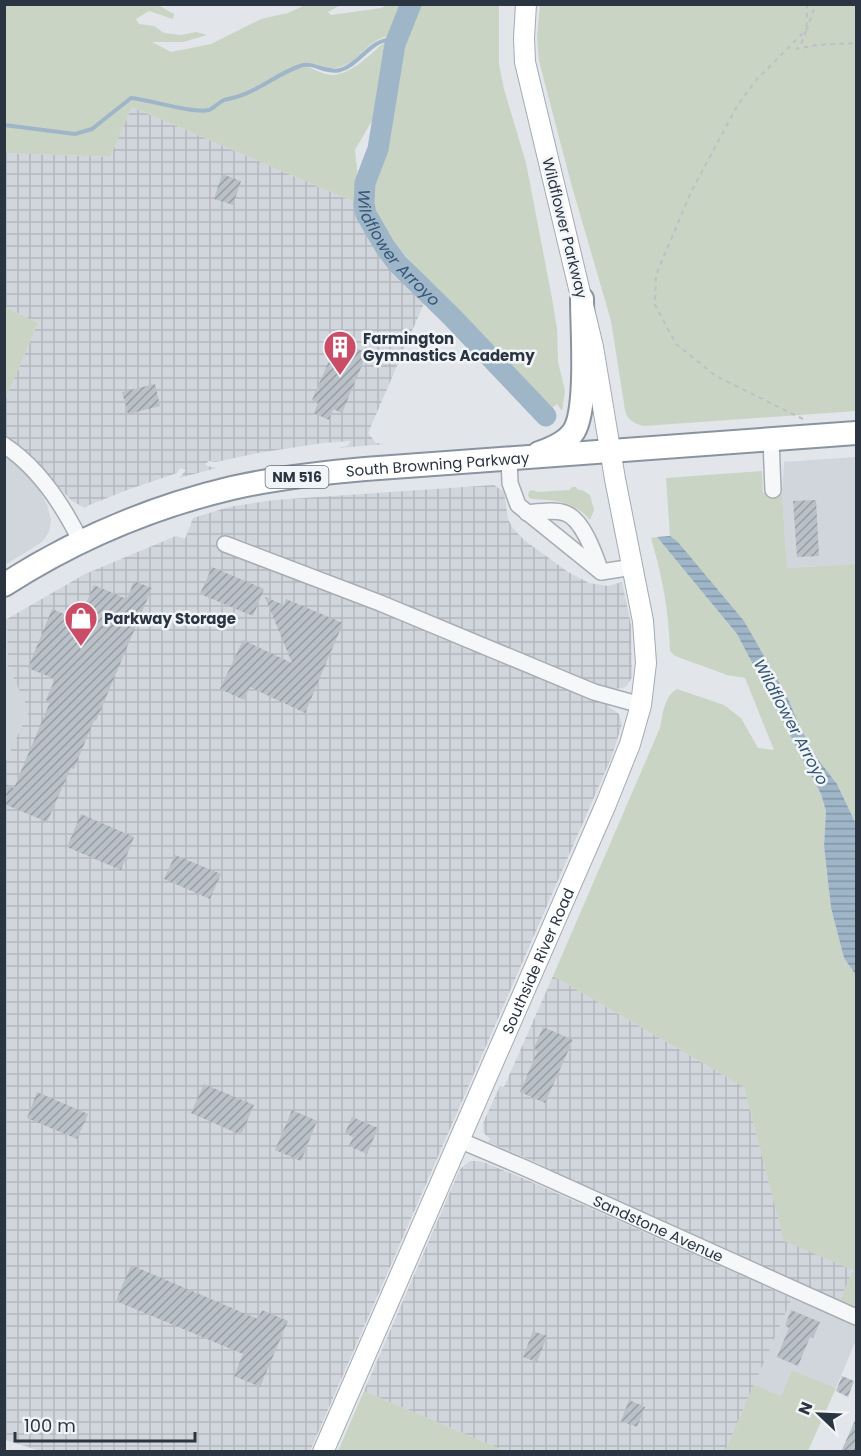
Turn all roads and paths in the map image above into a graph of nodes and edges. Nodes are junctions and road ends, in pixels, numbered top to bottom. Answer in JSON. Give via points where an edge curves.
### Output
{"nodes":[{"id":1,"x":526,"y":4,"type":"edge"},
{"id":2,"x":807,"y":4,"type":"edge"},
{"id":3,"x":816,"y":4,"type":"edge"},
{"id":4,"x":807,"y":29,"type":"junction"},
{"id":5,"x":856,"y":43,"type":"edge"},
{"id":6,"x":582,"y":299,"type":"junction"},
{"id":7,"x":803,"y":419,"type":"dead end"},
{"id":8,"x":856,"y":433,"type":"edge"},
{"id":9,"x":771,"y":440,"type":"junction"},
{"id":10,"x":4,"y":445,"type":"edge"},
{"id":11,"x":610,"y":452,"type":"junction"},
{"id":12,"x":518,"y":457,"type":"junction"},
{"id":13,"x":773,"y":490,"type":"dead end"},
{"id":14,"x":527,"y":513,"type":"junction"},
{"id":15,"x":81,"y":542,"type":"junction"},
{"id":16,"x":225,"y":544,"type":"dead end"},
{"id":17,"x":633,"y":567,"type":"junction"},
{"id":18,"x":601,"y":572,"type":"junction"},
{"id":19,"x":4,"y":585,"type":"edge"},
{"id":20,"x":640,"y":705,"type":"junction"},
{"id":21,"x":459,"y":1140,"type":"junction"},
{"id":22,"x":856,"y":1317,"type":"edge"},
{"id":23,"x":324,"y":1452,"type":"edge"}],
"edges":[{"from":1,"to":6,"type":"main road","name":"Wildflower Parkway","via":[[525,62]]},
{"from":2,"to":4,"type":"path"},
{"from":3,"to":4,"type":"path"},
{"from":4,"to":5,"type":"path","via":[[797,49]]},
{"from":4,"to":7,"type":"path","via":[[737,106],[691,192],[656,275],[655,305],[676,344],[716,376]]},
{"from":6,"to":11,"type":"main road","name":"Wildflower Parkway"},
{"from":6,"to":12,"type":"highway","via":[[580,417],[562,442]]},
{"from":8,"to":9,"type":"highway","name":"South Browning Parkway","number":"NM 516"},
{"from":9,"to":11,"type":"highway","name":"South Browning Parkway","number":"NM 516"},
{"from":9,"to":13,"type":"street"},
{"from":10,"to":15,"type":"street","via":[[48,486]]},
{"from":11,"to":12,"type":"highway","name":"South Browning Parkway","number":"NM 516"},
{"from":11,"to":17,"type":"main road","name":"Southside River Road"},
{"from":12,"to":14,"type":"street","via":[[510,483],[518,505]]},
{"from":12,"to":15,"type":"highway","name":"South Browning Parkway","number":"NM 516","via":[[310,474],[234,488],[135,519]]},
{"from":14,"to":18,"type":"street"},
{"from":14,"to":18,"type":"street","via":[[565,513],[578,523]]},
{"from":15,"to":19,"type":"highway","name":"South Browning Parkway","number":"NM 516"},
{"from":16,"to":20,"type":"street","via":[[594,692]]},
{"from":17,"to":18,"type":"street"},
{"from":17,"to":20,"type":"main road","name":"Southside River Road","via":[[645,641]]},
{"from":20,"to":21,"type":"main road","name":"Southside River Road","via":[[610,794]]},
{"from":21,"to":22,"type":"street","name":"Sandstone Avenue"},
{"from":21,"to":23,"type":"main road","name":"Southside River Road"}]}
